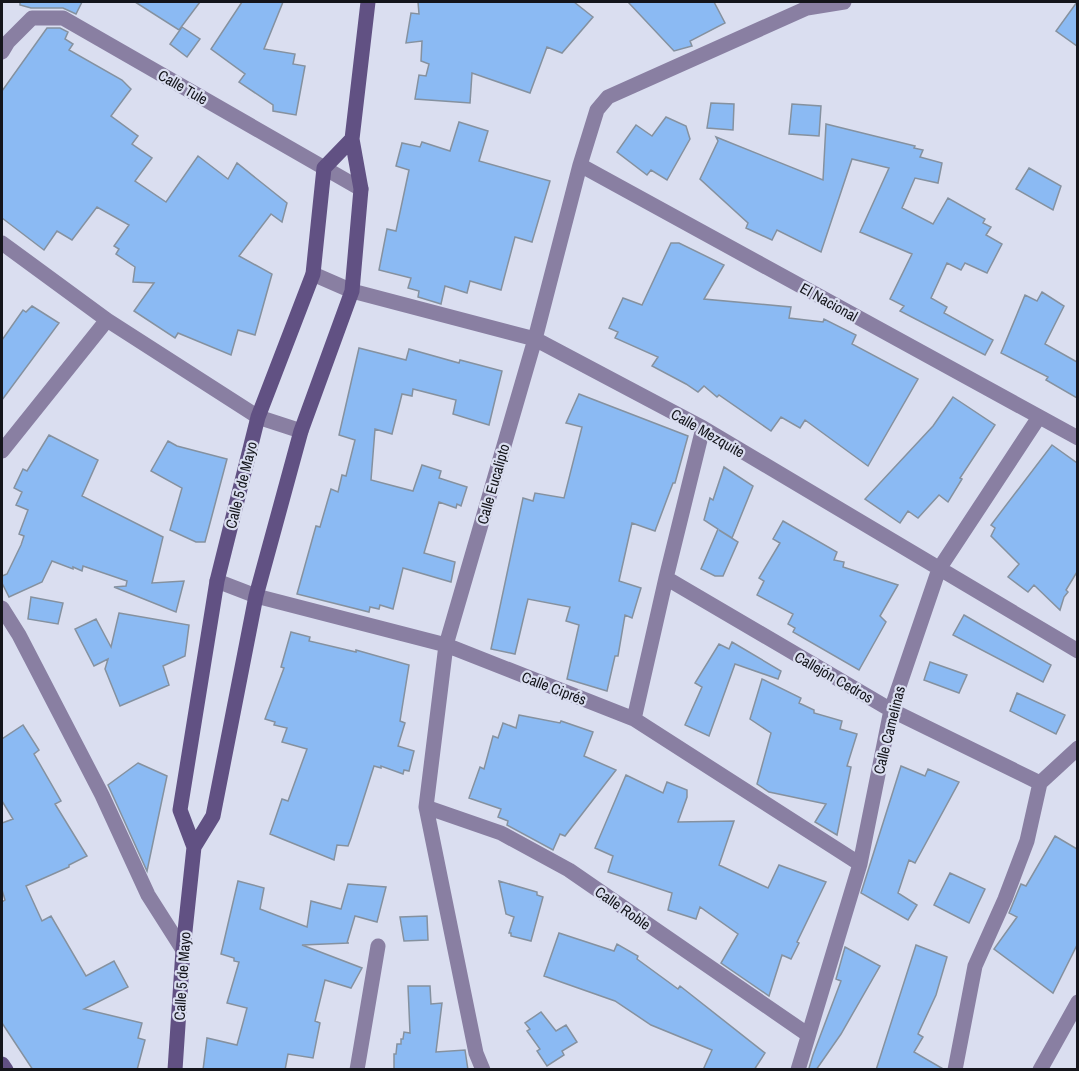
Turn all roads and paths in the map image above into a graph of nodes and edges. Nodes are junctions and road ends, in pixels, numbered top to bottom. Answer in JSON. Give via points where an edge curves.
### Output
{"nodes":[{"id":1,"x":368,"y":2,"type":"edge"},
{"id":2,"x":844,"y":2,"type":"edge"},
{"id":3,"x":4,"y":44,"type":"edge"},
{"id":4,"x":352,"y":139,"type":"junction"},
{"id":5,"x":580,"y":165,"type":"junction"},
{"id":6,"x":324,"y":168,"type":"junction"},
{"id":7,"x":361,"y":189,"type":"junction"},
{"id":8,"x":2,"y":243,"type":"edge"},
{"id":9,"x":313,"y":274,"type":"junction"},
{"id":10,"x":352,"y":291,"type":"junction"},
{"id":11,"x":106,"y":320,"type":"junction"},
{"id":12,"x":535,"y":339,"type":"junction"},
{"id":13,"x":258,"y":417,"type":"junction"},
{"id":14,"x":1039,"y":417,"type":"junction"},
{"id":15,"x":703,"y":428,"type":"junction"},
{"id":16,"x":301,"y":431,"type":"junction"},
{"id":17,"x":1077,"y":438,"type":"edge"},
{"id":18,"x":2,"y":451,"type":"edge"},
{"id":19,"x":939,"y":569,"type":"junction"},
{"id":20,"x":666,"y":578,"type":"junction"},
{"id":21,"x":217,"y":582,"type":"junction"},
{"id":22,"x":256,"y":596,"type":"junction"},
{"id":23,"x":2,"y":608,"type":"edge"},
{"id":24,"x":446,"y":645,"type":"junction"},
{"id":25,"x":1077,"y":651,"type":"edge"},
{"id":26,"x":891,"y":710,"type":"junction"},
{"id":27,"x":634,"y":718,"type":"junction"},
{"id":28,"x":1077,"y":748,"type":"edge"},
{"id":29,"x":1040,"y":783,"type":"junction"},
{"id":30,"x":426,"y":807,"type":"junction"},
{"id":31,"x":194,"y":847,"type":"junction"},
{"id":32,"x":860,"y":864,"type":"junction"},
{"id":33,"x":378,"y":945,"type":"dead end"},
{"id":34,"x":183,"y":950,"type":"junction"},
{"id":35,"x":1077,"y":1002,"type":"edge"},
{"id":36,"x":807,"y":1034,"type":"junction"},
{"id":37,"x":2,"y":1064,"type":"edge"},
{"id":38,"x":6,"y":1070,"type":"edge"},
{"id":39,"x":175,"y":1070,"type":"edge"},
{"id":40,"x":357,"y":1070,"type":"edge"},
{"id":41,"x":483,"y":1070,"type":"edge"},
{"id":42,"x":798,"y":1070,"type":"edge"},
{"id":43,"x":955,"y":1070,"type":"edge"},
{"id":44,"x":1040,"y":1070,"type":"edge"}],
"edges":[{"from":1,"to":4,"type":"street","name":"Calle 5 de Mayo"},
{"from":2,"to":5,"type":"street","name":"Calle Eucalipto","via":[[807,8],[608,97],[597,110]]},
{"from":3,"to":6,"type":"street","name":"Calle Tule","via":[[32,18],[63,18]]},
{"from":4,"to":6,"type":"street"},
{"from":4,"to":7,"type":"street","name":"Calle 5 de Mayo"},
{"from":5,"to":12,"type":"street","name":"Calle Eucalipto"},
{"from":5,"to":14,"type":"street","name":"El Nacional"},
{"from":6,"to":7,"type":"street","name":"Calle Tule"},
{"from":6,"to":9,"type":"street","name":"Calle 5 de Mayo"},
{"from":7,"to":10,"type":"street","name":"Calle 5 de Mayo"},
{"from":8,"to":11,"type":"street"},
{"from":9,"to":10,"type":"street","name":"Calle Mezquite"},
{"from":9,"to":13,"type":"street","name":"Calle 5 de Mayo"},
{"from":10,"to":12,"type":"street","name":"Calle Mezquite"},
{"from":10,"to":16,"type":"street","name":"Calle 5 de Mayo"},
{"from":11,"to":13,"type":"street"},
{"from":11,"to":18,"type":"street"},
{"from":12,"to":15,"type":"street","name":"Calle Mezquite"},
{"from":12,"to":24,"type":"street","name":"Calle Eucalipto"},
{"from":13,"to":16,"type":"street"},
{"from":13,"to":21,"type":"street","name":"Calle 5 de Mayo"},
{"from":14,"to":17,"type":"street","name":"El Nacional"},
{"from":14,"to":19,"type":"street","name":"Calle Camelinas"},
{"from":15,"to":19,"type":"street","name":"Calle Mezquite"},
{"from":15,"to":20,"type":"street"},
{"from":16,"to":22,"type":"street","name":"Calle 5 de Mayo"},
{"from":19,"to":25,"type":"street","name":"Calle Mezquite"},
{"from":19,"to":26,"type":"street","name":"Calle Camelinas"},
{"from":20,"to":26,"type":"street","name":"Callejón Cedros"},
{"from":20,"to":27,"type":"street"},
{"from":21,"to":22,"type":"street","name":"Calle Ciprés"},
{"from":21,"to":31,"type":"street","name":"Calle 5 de Mayo","via":[[180,810]]},
{"from":22,"to":24,"type":"street","name":"Calle Ciprés"},
{"from":22,"to":31,"type":"street","name":"Calle 5 de Mayo","via":[[213,816]]},
{"from":23,"to":34,"type":"street","via":[[97,785],[148,895]]},
{"from":24,"to":27,"type":"street","name":"Calle Ciprés"},
{"from":24,"to":30,"type":"street","name":"Calle Eucalipto"},
{"from":26,"to":29,"type":"street","name":"Callejón Cedros"},
{"from":26,"to":32,"type":"street","name":"Calle Camelinas"},
{"from":27,"to":32,"type":"street","name":"Calle Ciprés"},
{"from":28,"to":29,"type":"street"},
{"from":29,"to":43,"type":"street","via":[[1027,841],[975,966]]},
{"from":30,"to":36,"type":"street","name":"Calle Roble","via":[[501,833],[569,870]]},
{"from":30,"to":41,"type":"street","name":"Calle Eucalipto","via":[[476,1053]]},
{"from":31,"to":34,"type":"street","name":"Calle 5 de Mayo"},
{"from":32,"to":36,"type":"street","name":"Calle Camelinas"},
{"from":33,"to":40,"type":"street"},
{"from":34,"to":39,"type":"street","name":"Calle 5 de Mayo"},
{"from":35,"to":44,"type":"street"},
{"from":36,"to":42,"type":"street","name":"Calle Camelinas"},
{"from":37,"to":38,"type":"street"}]}
